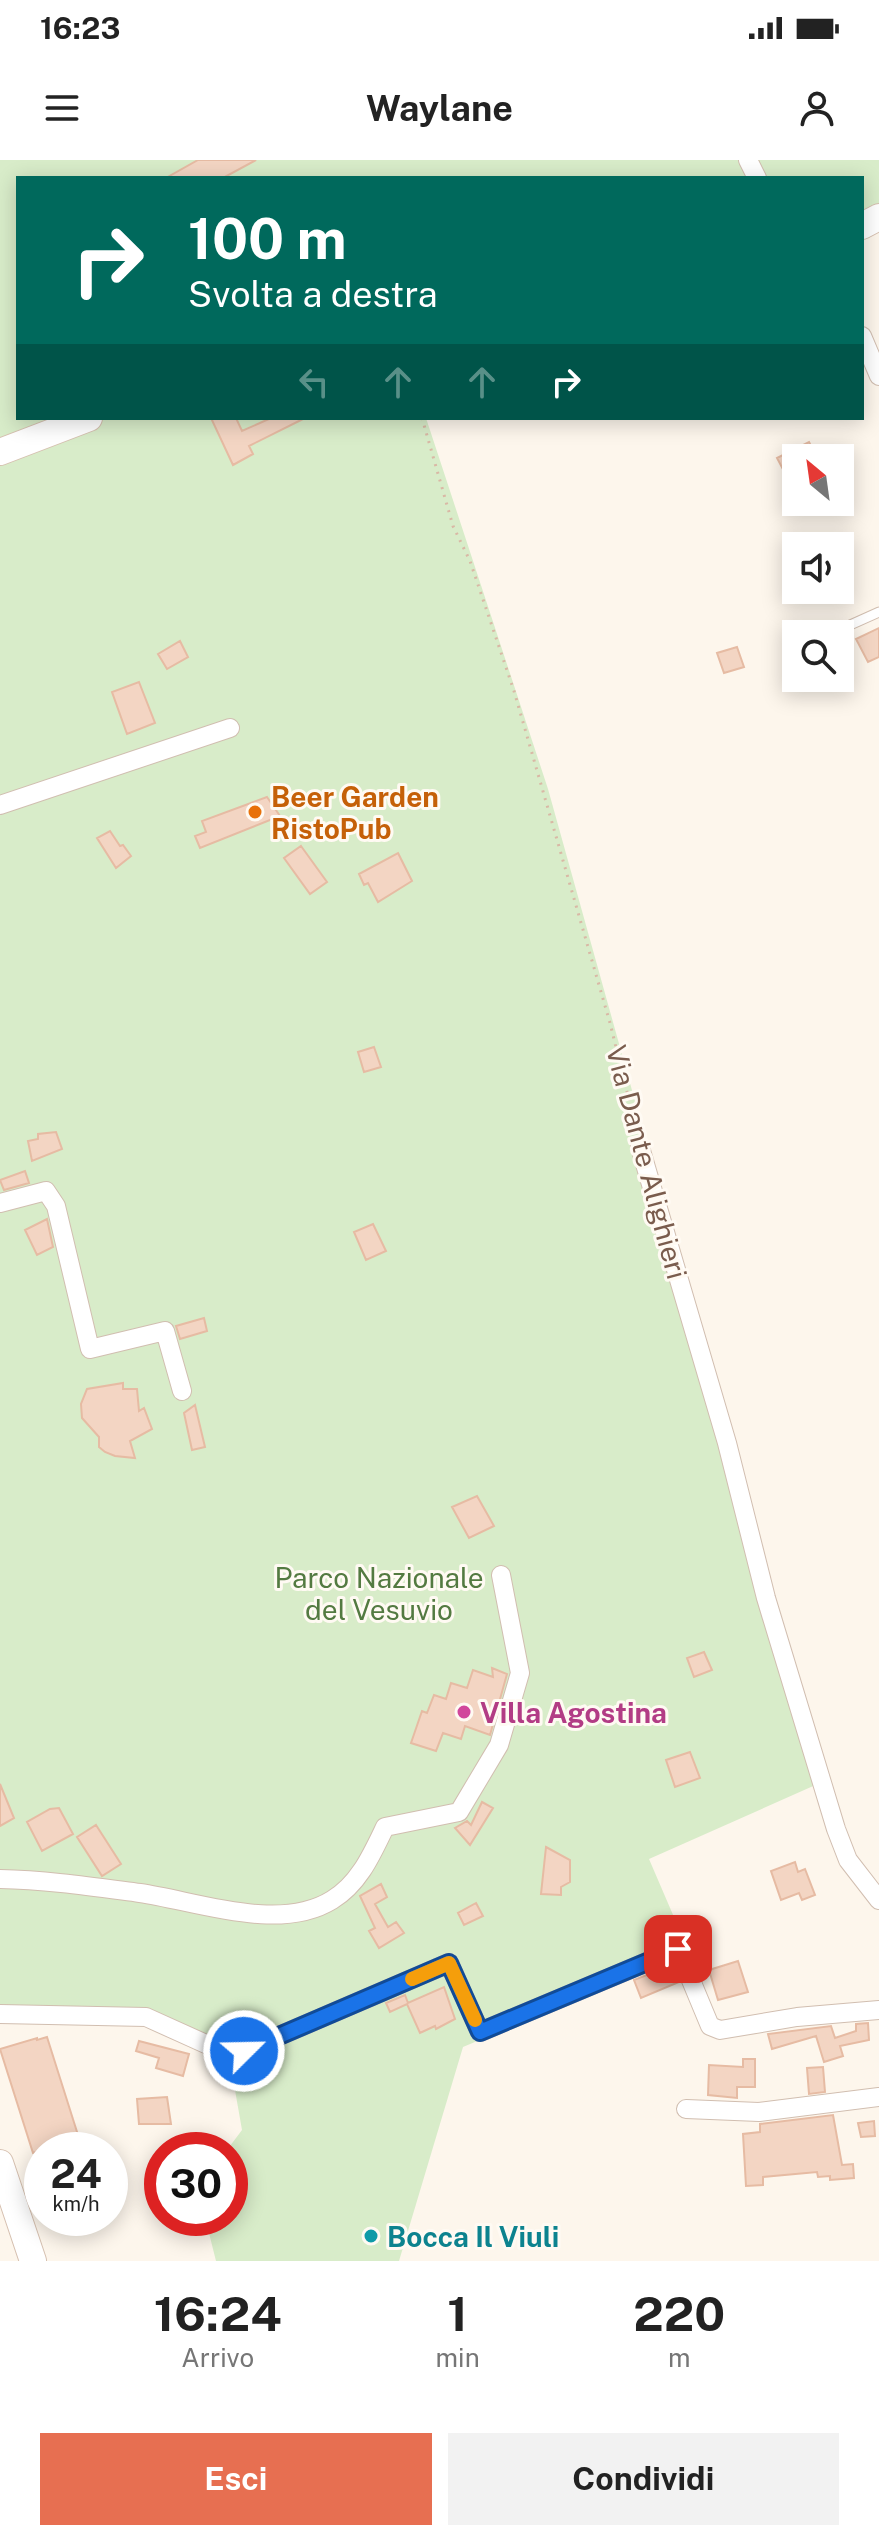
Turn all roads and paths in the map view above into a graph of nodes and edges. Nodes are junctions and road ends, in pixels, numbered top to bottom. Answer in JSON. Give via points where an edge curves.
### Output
{"nodes":[{"id":1,"x":864,"y":341,"type":"edge"},
{"id":2,"x":879,"y":376,"type":"edge"},
{"id":3,"x":84,"y":420,"type":"edge"},
{"id":4,"x":423,"y":420,"type":"edge"},
{"id":5,"x":0,"y":452,"type":"edge"},
{"id":6,"x":879,"y":612,"type":"edge"},
{"id":7,"x":854,"y":623,"type":"edge"},
{"id":8,"x":230,"y":728,"type":"dead end"},
{"id":9,"x":0,"y":805,"type":"edge"},
{"id":10,"x":640,"y":1147,"type":"joint"},
{"id":11,"x":0,"y":1203,"type":"edge"},
{"id":12,"x":182,"y":1391,"type":"dead end"},
{"id":13,"x":501,"y":1575,"type":"dead end"},
{"id":14,"x":0,"y":1879,"type":"edge"},
{"id":15,"x":879,"y":1900,"type":"edge"},
{"id":16,"x":879,"y":2010,"type":"edge"},
{"id":17,"x":0,"y":2014,"type":"edge"},
{"id":18,"x":879,"y":2097,"type":"edge"},
{"id":19,"x":686,"y":2109,"type":"dead end"},
{"id":20,"x":0,"y":2163,"type":"edge"},
{"id":21,"x":33,"y":2261,"type":"edge"}],
"edges":[{"from":1,"to":2,"type":"street"},
{"from":3,"to":5,"type":"street"},
{"from":4,"to":10,"type":"path","name":"Via Dante Alighieri","via":[[453,526],[514,691],[610,1023]]},
{"from":6,"to":7,"type":"lane"},
{"from":8,"to":9,"type":"street"},
{"from":10,"to":15,"type":"street","name":"Via Dante Alighieri","via":[[836,1829],[848,1860]]},
{"from":11,"to":12,"type":"street","via":[[46,1191],[56,1206],[90,1349],[165,1331]]},
{"from":13,"to":14,"type":"street","via":[[520,1673],[499,1745],[459,1812],[385,1827],[367,1864],[331,1901],[314,1908],[248,1914],[144,1894]]},
{"from":16,"to":17,"type":"street","via":[[720,2030],[710,2026],[678,1949],[480,2032],[449,1963],[244,2051],[208,2045],[146,2017]]},
{"from":18,"to":19,"type":"street","via":[[759,2112]]},
{"from":20,"to":21,"type":"street"}]}
